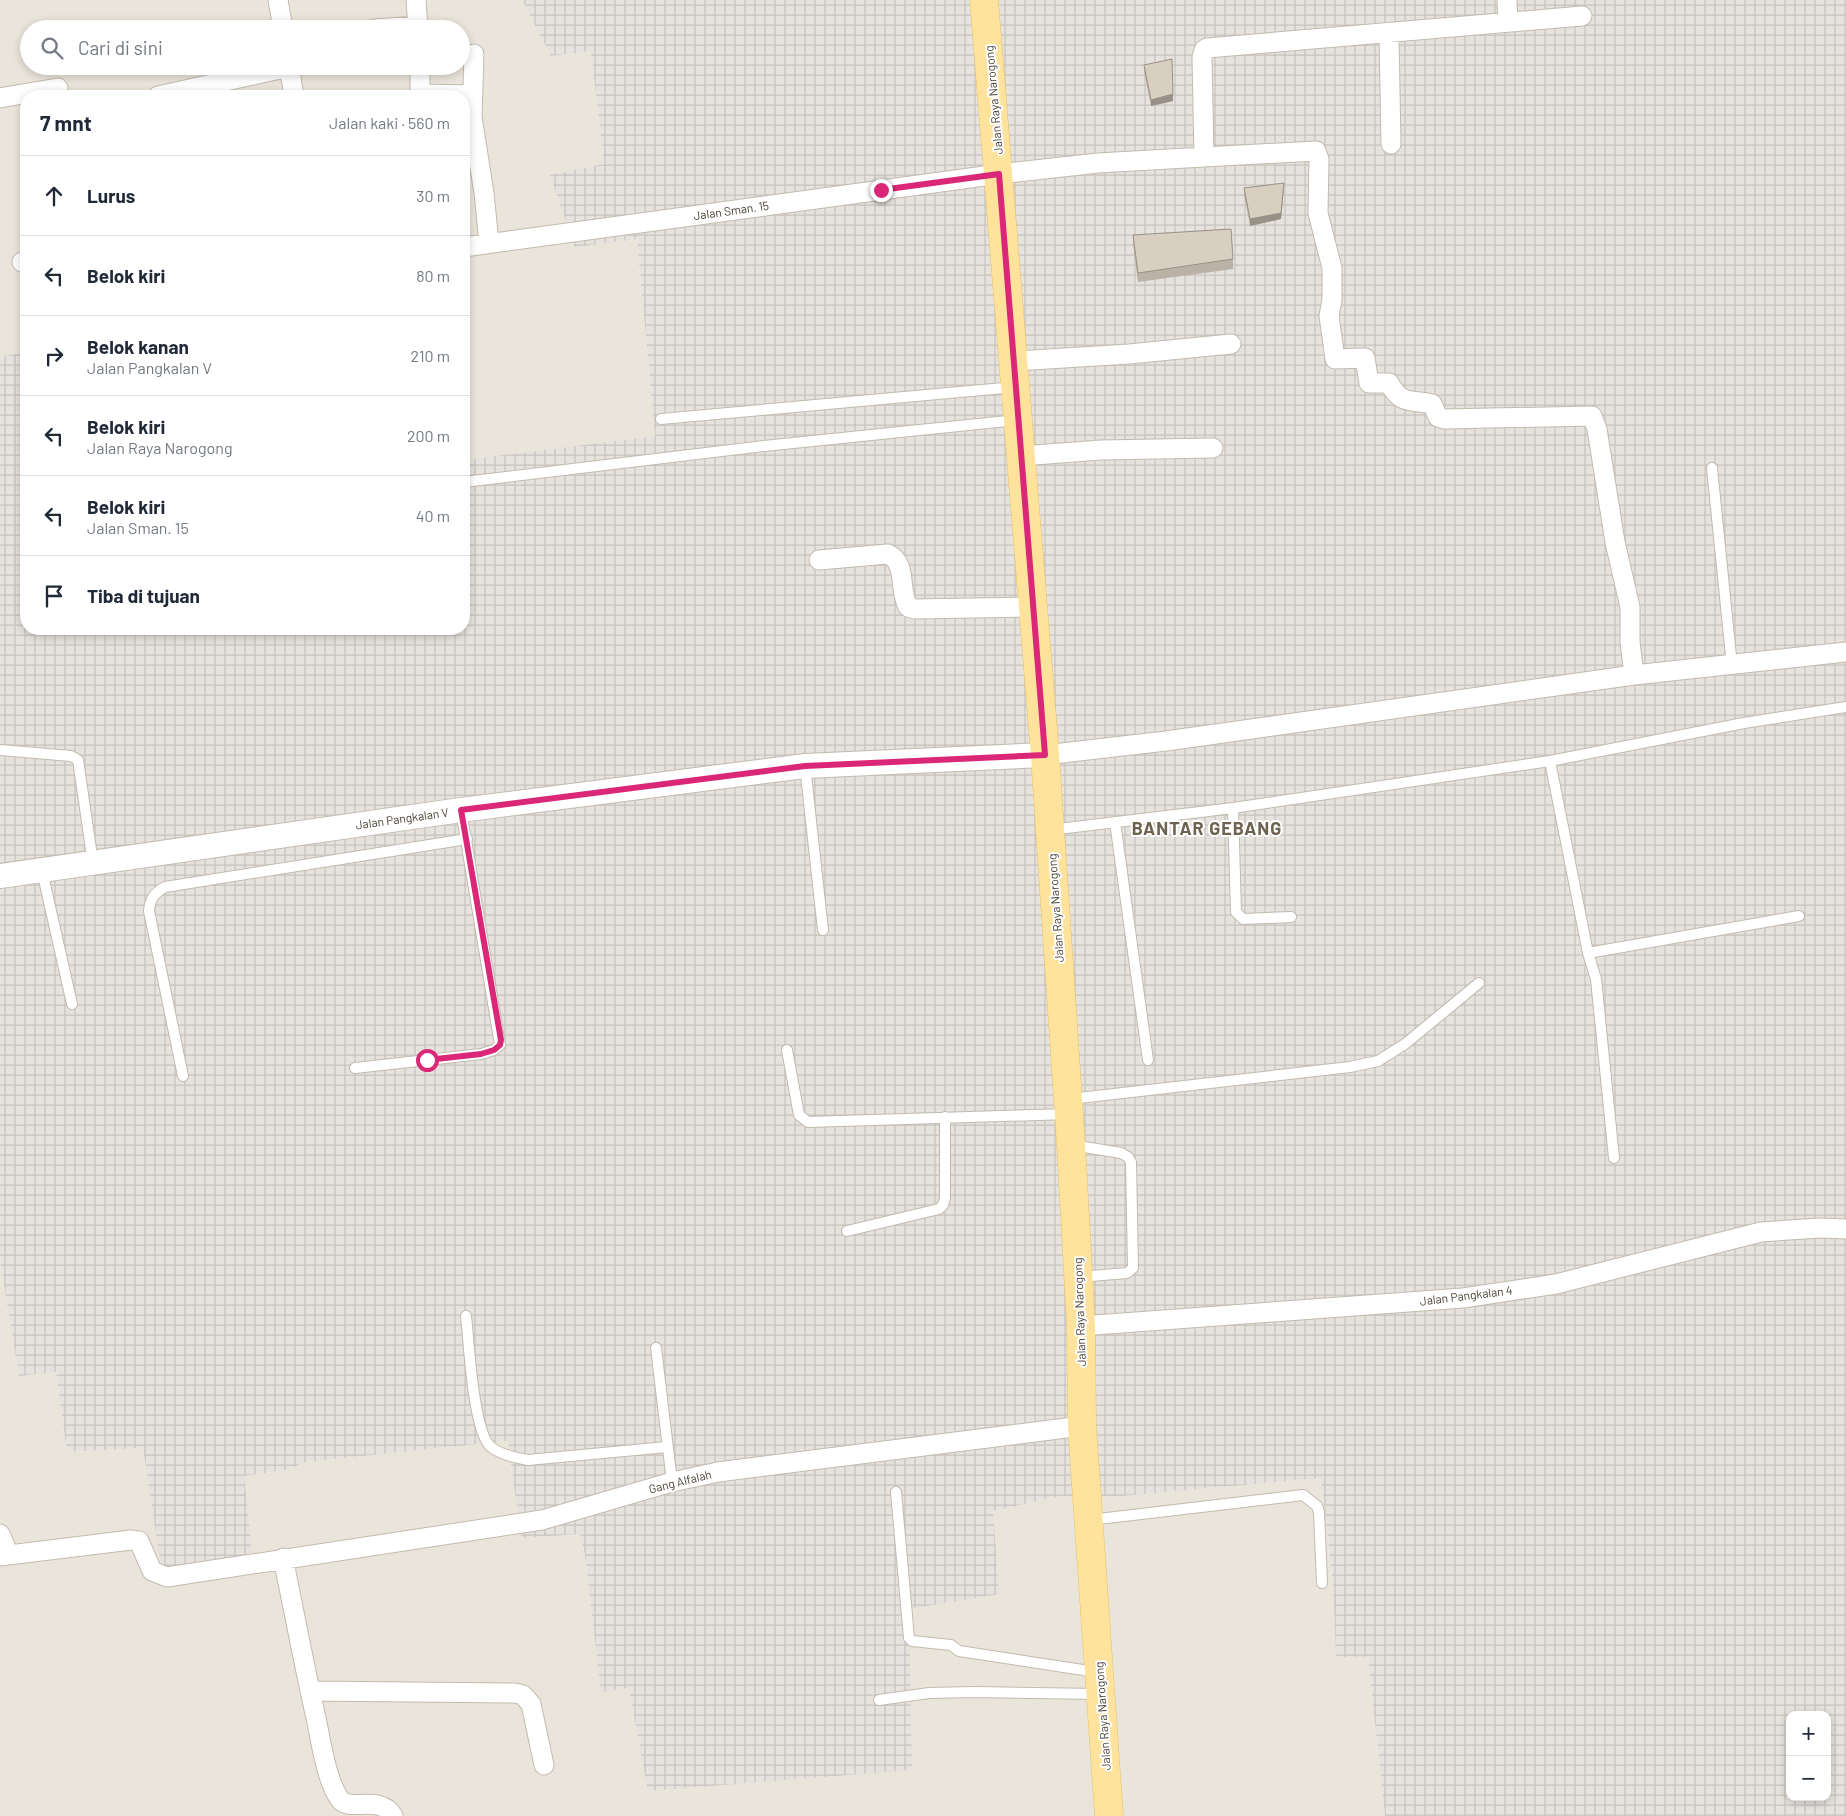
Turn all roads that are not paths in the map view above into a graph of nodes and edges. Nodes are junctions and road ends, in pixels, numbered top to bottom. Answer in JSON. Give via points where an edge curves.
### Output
{"nodes":[{"id":1,"x":278,"y":0,"type":"edge"},
{"id":2,"x":416,"y":0,"type":"edge"},
{"id":3,"x":984,"y":0,"type":"edge"},
{"id":4,"x":1507,"y":0,"type":"edge"},
{"id":5,"x":1582,"y":16,"type":"dead end"},
{"id":6,"x":281,"y":20,"type":"edge"},
{"id":7,"x":417,"y":20,"type":"edge"},
{"id":8,"x":1508,"y":22,"type":"junction"},
{"id":9,"x":1389,"y":34,"type":"junction"},
{"id":10,"x":474,"y":54,"type":"dead end"},
{"id":11,"x":253,"y":75,"type":"edge"},
{"id":12,"x":290,"y":75,"type":"edge"},
{"id":13,"x":420,"y":75,"type":"edge"},
{"id":14,"x":58,"y":88,"type":"dead end"},
{"id":15,"x":46,"y":90,"type":"edge"},
{"id":16,"x":185,"y":90,"type":"edge"},
{"id":17,"x":293,"y":90,"type":"edge"},
{"id":18,"x":420,"y":90,"type":"edge"},
{"id":19,"x":20,"y":95,"type":"edge"},
{"id":20,"x":471,"y":95,"type":"joint"},
{"id":21,"x":0,"y":98,"type":"edge"},
{"id":22,"x":1391,"y":144,"type":"dead end"},
{"id":23,"x":1204,"y":157,"type":"junction"},
{"id":24,"x":999,"y":174,"type":"junction"},
{"id":25,"x":489,"y":244,"type":"junction"},
{"id":26,"x":470,"y":246,"type":"edge"},
{"id":27,"x":1231,"y":344,"type":"dead end"},
{"id":28,"x":1015,"y":374,"type":"junction"},
{"id":29,"x":662,"y":419,"type":"dead end"},
{"id":30,"x":1018,"y":420,"type":"junction"},
{"id":31,"x":1212,"y":448,"type":"dead end"},
{"id":32,"x":1021,"y":456,"type":"junction"},
{"id":33,"x":1712,"y":468,"type":"dead end"},
{"id":34,"x":470,"y":481,"type":"edge"},
{"id":35,"x":819,"y":560,"type":"dead end"},
{"id":36,"x":1032,"y":607,"type":"junction"},
{"id":37,"x":1846,"y":652,"type":"edge"},
{"id":38,"x":1732,"y":666,"type":"junction"},
{"id":39,"x":1634,"y":675,"type":"junction"},
{"id":40,"x":1846,"y":708,"type":"edge"},
{"id":41,"x":0,"y":750,"type":"edge"},
{"id":42,"x":1045,"y":755,"type":"junction"},
{"id":43,"x":1550,"y":761,"type":"junction"},
{"id":44,"x":805,"y":766,"type":"junction"},
{"id":45,"x":1233,"y":808,"type":"junction"},
{"id":46,"x":461,"y":810,"type":"junction"},
{"id":47,"x":1115,"y":822,"type":"junction"},
{"id":48,"x":1049,"y":830,"type":"junction"},
{"id":49,"x":467,"y":839,"type":"junction"},
{"id":50,"x":94,"y":863,"type":"junction"},
{"id":51,"x":42,"y":872,"type":"junction"},
{"id":52,"x":0,"y":876,"type":"edge"},
{"id":53,"x":1291,"y":916,"type":"dead end"},
{"id":54,"x":1799,"y":916,"type":"dead end"},
{"id":55,"x":823,"y":930,"type":"dead end"},
{"id":56,"x":1588,"y":953,"type":"junction"},
{"id":57,"x":1480,"y":983,"type":"dead end"},
{"id":58,"x":72,"y":1004,"type":"dead end"},
{"id":59,"x":787,"y":1050,"type":"dead end"},
{"id":60,"x":1148,"y":1060,"type":"dead end"},
{"id":61,"x":355,"y":1068,"type":"dead end"},
{"id":62,"x":183,"y":1076,"type":"dead end"},
{"id":63,"x":1069,"y":1107,"type":"junction"},
{"id":64,"x":945,"y":1117,"type":"junction"},
{"id":65,"x":1072,"y":1145,"type":"junction"},
{"id":66,"x":1614,"y":1158,"type":"dead end"},
{"id":67,"x":1846,"y":1229,"type":"edge"},
{"id":68,"x":847,"y":1231,"type":"dead end"},
{"id":69,"x":1078,"y":1277,"type":"junction"},
{"id":70,"x":466,"y":1316,"type":"dead end"},
{"id":71,"x":1080,"y":1326,"type":"junction"},
{"id":72,"x":656,"y":1348,"type":"dead end"},
{"id":73,"x":1082,"y":1426,"type":"junction"},
{"id":74,"x":667,"y":1448,"type":"junction"},
{"id":75,"x":672,"y":1482,"type":"junction"},
{"id":76,"x":896,"y":1492,"type":"dead end"},
{"id":77,"x":1090,"y":1520,"type":"junction"},
{"id":78,"x":0,"y":1534,"type":"edge"},
{"id":79,"x":5,"y":1556,"type":"edge"},
{"id":80,"x":283,"y":1558,"type":"junction"},
{"id":81,"x":1322,"y":1583,"type":"dead end"},
{"id":82,"x":1100,"y":1683,"type":"junction"},
{"id":83,"x":310,"y":1691,"type":"junction"},
{"id":84,"x":879,"y":1700,"type":"dead end"},
{"id":85,"x":544,"y":1765,"type":"dead end"},
{"id":86,"x":393,"y":1816,"type":"edge"},
{"id":87,"x":1109,"y":1816,"type":"edge"}],
"edges":[{"from":1,"to":6,"type":"street"},
{"from":2,"to":7,"type":"street"},
{"from":3,"to":24,"type":"main road","name":"Jalan Raya Narogong"},
{"from":4,"to":8,"type":"street"},
{"from":5,"to":8,"type":"street"},
{"from":8,"to":9,"type":"street"},
{"from":9,"to":22,"type":"street"},
{"from":9,"to":23,"type":"street","via":[[1204,50]]},
{"from":10,"to":20,"type":"street"},
{"from":11,"to":16,"type":"street"},
{"from":12,"to":17,"type":"street"},
{"from":13,"to":18,"type":"street"},
{"from":14,"to":15,"type":"street"},
{"from":19,"to":21,"type":"street"},
{"from":20,"to":25,"type":"street"},
{"from":23,"to":24,"type":"street","name":"Jalan Sman. 15","via":[[1098,163]]},
{"from":23,"to":39,"type":"street","name":"Jalan Sman. 15","via":[[1316,151],[1319,159],[1318,213],[1332,268],[1329,316],[1335,359],[1365,358],[1369,383],[1389,383],[1404,401],[1432,404],[1438,417],[1444,419],[1592,416],[1630,607]]},
{"from":24,"to":25,"type":"street","name":"Jalan Sman. 15"},
{"from":24,"to":28,"type":"main road","name":"Jalan Raya Narogong"},
{"from":25,"to":26,"type":"street","name":"Jalan Sman. 15"},
{"from":27,"to":28,"type":"street","via":[[1129,354]]},
{"from":28,"to":29,"type":"lane"},
{"from":28,"to":30,"type":"main road","name":"Jalan Raya Narogong"},
{"from":30,"to":32,"type":"main road","name":"Jalan Raya Narogong"},
{"from":30,"to":34,"type":"lane"},
{"from":31,"to":32,"type":"street","via":[[1101,450]]},
{"from":32,"to":36,"type":"main road","name":"Jalan Raya Narogong"},
{"from":33,"to":38,"type":"lane"},
{"from":35,"to":36,"type":"street","via":[[888,554],[899,562],[904,600],[908,607],[915,609]]},
{"from":36,"to":42,"type":"main road","name":"Jalan Raya Narogong"},
{"from":37,"to":38,"type":"street"},
{"from":38,"to":39,"type":"street"},
{"from":39,"to":42,"type":"street"},
{"from":40,"to":43,"type":"lane","via":[[1744,723]]},
{"from":41,"to":50,"type":"lane","via":[[71,756],[78,760]]},
{"from":42,"to":44,"type":"street","name":"Jalan Pangkalan V"},
{"from":42,"to":48,"type":"main road","name":"Jalan Raya Narogong"},
{"from":43,"to":45,"type":"lane"},
{"from":43,"to":56,"type":"lane"},
{"from":44,"to":46,"type":"street","name":"Jalan Pangkalan V"},
{"from":44,"to":55,"type":"lane"},
{"from":45,"to":47,"type":"lane"},
{"from":45,"to":53,"type":"lane","via":[[1236,912],[1243,919]]},
{"from":46,"to":49,"type":"lane"},
{"from":46,"to":50,"type":"street","name":"Jalan Pangkalan V"},
{"from":47,"to":48,"type":"lane"},
{"from":47,"to":60,"type":"lane"},
{"from":48,"to":63,"type":"main road","name":"Jalan Raya Narogong"},
{"from":49,"to":61,"type":"lane","via":[[500,1045],[481,1054]]},
{"from":49,"to":62,"type":"lane","via":[[157,891],[150,900],[149,911]]},
{"from":50,"to":51,"type":"street","name":"Jalan Pangkalan V"},
{"from":51,"to":52,"type":"street","name":"Jalan Pangkalan V"},
{"from":51,"to":58,"type":"lane"},
{"from":54,"to":56,"type":"lane"},
{"from":56,"to":66,"type":"lane","via":[[1596,979]]},
{"from":57,"to":63,"type":"lane","via":[[1405,1044],[1378,1061]]},
{"from":59,"to":64,"type":"lane","via":[[799,1115],[808,1122]]},
{"from":63,"to":64,"type":"lane"},
{"from":63,"to":65,"type":"main road","name":"Jalan Raya Narogong"},
{"from":64,"to":68,"type":"lane","via":[[946,1198],[943,1205],[939,1209]]},
{"from":65,"to":69,"type":"main road","name":"Jalan Raya Narogong"},
{"from":65,"to":69,"type":"lane","via":[[1122,1153],[1131,1162],[1133,1268],[1127,1273]]},
{"from":67,"to":71,"type":"street","name":"Jalan Pangkalan 4","via":[[1761,1232],[1556,1284],[1463,1298]]},
{"from":69,"to":71,"type":"main road","name":"Jalan Raya Narogong"},
{"from":70,"to":74,"type":"lane","via":[[478,1424],[491,1447],[528,1460]]},
{"from":71,"to":73,"type":"main road","name":"Jalan Raya Narogong"},
{"from":72,"to":74,"type":"lane"},
{"from":73,"to":75,"type":"street","name":"Gang Alfalah","via":[[718,1472]]},
{"from":73,"to":77,"type":"main road","name":"Jalan Raya Narogong"},
{"from":74,"to":75,"type":"lane"},
{"from":75,"to":80,"type":"street","name":"Gang Alfalah","via":[[542,1520]]},
{"from":76,"to":82,"type":"lane","via":[[909,1638],[912,1641],[952,1645],[959,1651],[1066,1665]]},
{"from":77,"to":81,"type":"lane","via":[[1303,1494],[1319,1512]]},
{"from":77,"to":82,"type":"main road","name":"Jalan Raya Narogong"},
{"from":78,"to":79,"type":"street"},
{"from":79,"to":80,"type":"street","name":"Gang Alfalah","via":[[132,1540],[139,1541],[144,1548],[152,1572],[167,1577]]},
{"from":80,"to":83,"type":"street"},
{"from":82,"to":84,"type":"lane"},
{"from":82,"to":87,"type":"main road","name":"Jalan Raya Narogong"},
{"from":83,"to":85,"type":"street","via":[[523,1695],[531,1704]]},
{"from":83,"to":86,"type":"street","via":[[325,1762],[339,1799],[344,1803],[384,1807]]}]}
